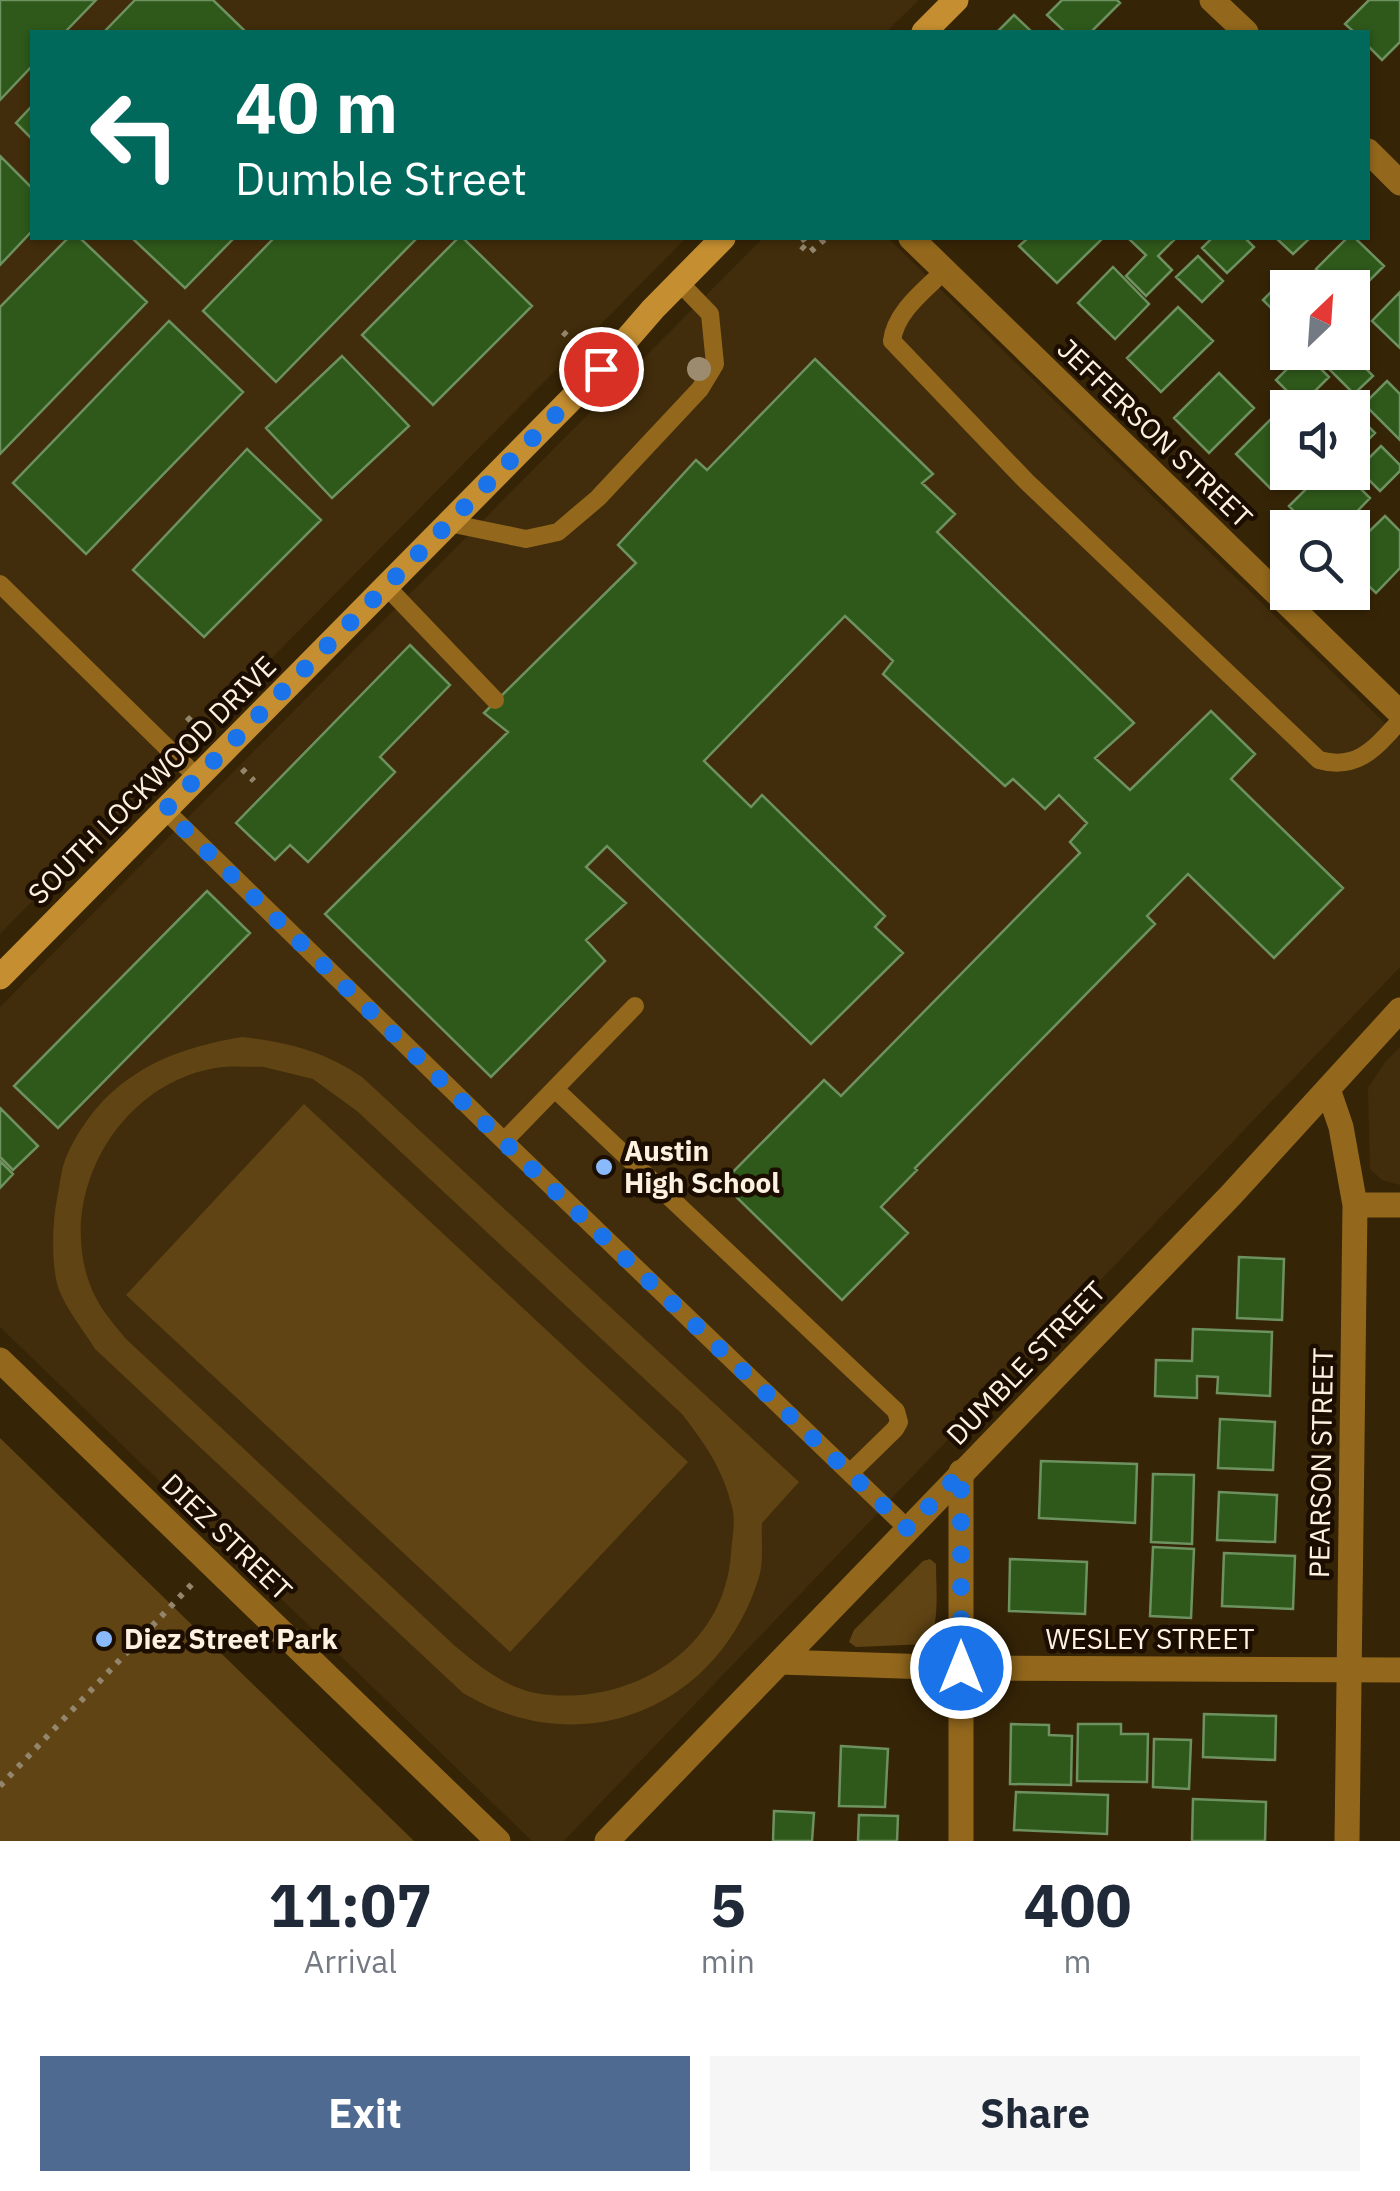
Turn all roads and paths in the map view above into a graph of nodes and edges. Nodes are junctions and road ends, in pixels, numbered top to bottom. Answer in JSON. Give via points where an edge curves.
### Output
{"nodes":[{"id":1,"x":956,"y":0,"type":"edge"},
{"id":2,"x":1212,"y":0,"type":"edge"},
{"id":3,"x":926,"y":30,"type":"edge"},
{"id":4,"x":1244,"y":30,"type":"edge"},
{"id":5,"x":1370,"y":153,"type":"edge"},
{"id":6,"x":1400,"y":182,"type":"edge"},
{"id":7,"x":721,"y":240,"type":"edge"},
{"id":8,"x":802,"y":240,"type":"edge"},
{"id":9,"x":824,"y":240,"type":"edge"},
{"id":10,"x":914,"y":240,"type":"edge"},
{"id":11,"x":945,"y":270,"type":"junction"},
{"id":12,"x":680,"y":284,"type":"junction"},
{"id":13,"x":563,"y":332,"type":"dead end"},
{"id":14,"x":577,"y":345,"type":"dead end"},
{"id":15,"x":449,"y":523,"type":"junction"},
{"id":16,"x":0,"y":584,"type":"edge"},
{"id":17,"x":386,"y":586,"type":"junction"},
{"id":18,"x":495,"y":700,"type":"dead end"},
{"id":19,"x":1400,"y":713,"type":"edge"},
{"id":20,"x":187,"y":717,"type":"dead end"},
{"id":21,"x":1400,"y":721,"type":"edge"},
{"id":22,"x":195,"y":724,"type":"dead end"},
{"id":23,"x":241,"y":768,"type":"dead end"},
{"id":24,"x":197,"y":778,"type":"junction"},
{"id":25,"x":254,"y":781,"type":"dead end"},
{"id":26,"x":165,"y":810,"type":"junction"},
{"id":27,"x":0,"y":976,"type":"edge"},
{"id":28,"x":634,"y":1006,"type":"dead end"},
{"id":29,"x":1400,"y":1010,"type":"edge"},
{"id":30,"x":1328,"y":1089,"type":"junction"},
{"id":31,"x":556,"y":1090,"type":"junction"},
{"id":32,"x":504,"y":1142,"type":"junction"},
{"id":33,"x":1355,"y":1204,"type":"junction"},
{"id":34,"x":1400,"y":1206,"type":"edge"},
{"id":35,"x":0,"y":1360,"type":"edge"},
{"id":36,"x":961,"y":1472,"type":"junction"},
{"id":37,"x":850,"y":1473,"type":"junction"},
{"id":38,"x":908,"y":1529,"type":"junction"},
{"id":39,"x":212,"y":1564,"type":"junction"},
{"id":40,"x":780,"y":1662,"type":"junction"},
{"id":41,"x":961,"y":1668,"type":"junction"},
{"id":42,"x":1348,"y":1670,"type":"junction"},
{"id":43,"x":1400,"y":1670,"type":"edge"},
{"id":44,"x":0,"y":1786,"type":"edge"},
{"id":45,"x":498,"y":1841,"type":"edge"},
{"id":46,"x":607,"y":1841,"type":"edge"},
{"id":47,"x":961,"y":1841,"type":"edge"},
{"id":48,"x":1347,"y":1841,"type":"edge"}],
"edges":[{"from":1,"to":3,"type":"main road"},
{"from":2,"to":4,"type":"street"},
{"from":5,"to":6,"type":"street"},
{"from":7,"to":12,"type":"main road","name":"SOUTH LOCKWOOD DRIVE"},
{"from":8,"to":9,"type":"path","via":[[810,253]]},
{"from":10,"to":11,"type":"street","name":"JEFFERSON STREET"},
{"from":11,"to":19,"type":"street","name":"JEFFERSON STREET"},
{"from":11,"to":21,"type":"lane","via":[[901,317],[892,341],[1026,481],[1319,760],[1336,764],[1371,753]]},
{"from":12,"to":15,"type":"main road","name":"SOUTH LOCKWOOD DRIVE"},
{"from":12,"to":15,"type":"lane","via":[[710,314],[715,364],[700,389],[598,498],[558,532],[526,538]]},
{"from":13,"to":14,"type":"path"},
{"from":15,"to":17,"type":"main road","name":"SOUTH LOCKWOOD DRIVE"},
{"from":16,"to":24,"type":"lane"},
{"from":17,"to":18,"type":"lane"},
{"from":17,"to":24,"type":"main road","name":"SOUTH LOCKWOOD DRIVE"},
{"from":20,"to":22,"type":"path"},
{"from":23,"to":25,"type":"path"},
{"from":24,"to":26,"type":"main road","name":"SOUTH LOCKWOOD DRIVE"},
{"from":26,"to":27,"type":"main road","name":"SOUTH LOCKWOOD DRIVE"},
{"from":26,"to":32,"type":"lane"},
{"from":28,"to":31,"type":"lane"},
{"from":29,"to":30,"type":"street","name":"DUMBLE STREET"},
{"from":30,"to":33,"type":"street","name":"PEARSON STREET"},
{"from":30,"to":36,"type":"street","name":"DUMBLE STREET"},
{"from":31,"to":32,"type":"lane"},
{"from":31,"to":37,"type":"lane","via":[[896,1411],[895,1429]]},
{"from":32,"to":37,"type":"lane"},
{"from":33,"to":34,"type":"street"},
{"from":33,"to":42,"type":"street","name":"PEARSON STREET"},
{"from":35,"to":39,"type":"street","name":"DIEZ STREET"},
{"from":36,"to":38,"type":"street","name":"DUMBLE STREET"},
{"from":36,"to":41,"type":"street"},
{"from":37,"to":38,"type":"lane"},
{"from":38,"to":40,"type":"street","name":"DUMBLE STREET"},
{"from":39,"to":44,"type":"path"},
{"from":39,"to":45,"type":"street","name":"DIEZ STREET"},
{"from":40,"to":41,"type":"street","name":"WESLEY STREET"},
{"from":40,"to":46,"type":"street","name":"DUMBLE STREET"},
{"from":41,"to":42,"type":"street","name":"WESLEY STREET"},
{"from":41,"to":47,"type":"street"},
{"from":42,"to":43,"type":"street","name":"WESLEY STREET"},
{"from":42,"to":48,"type":"street","name":"PEARSON STREET"}]}
